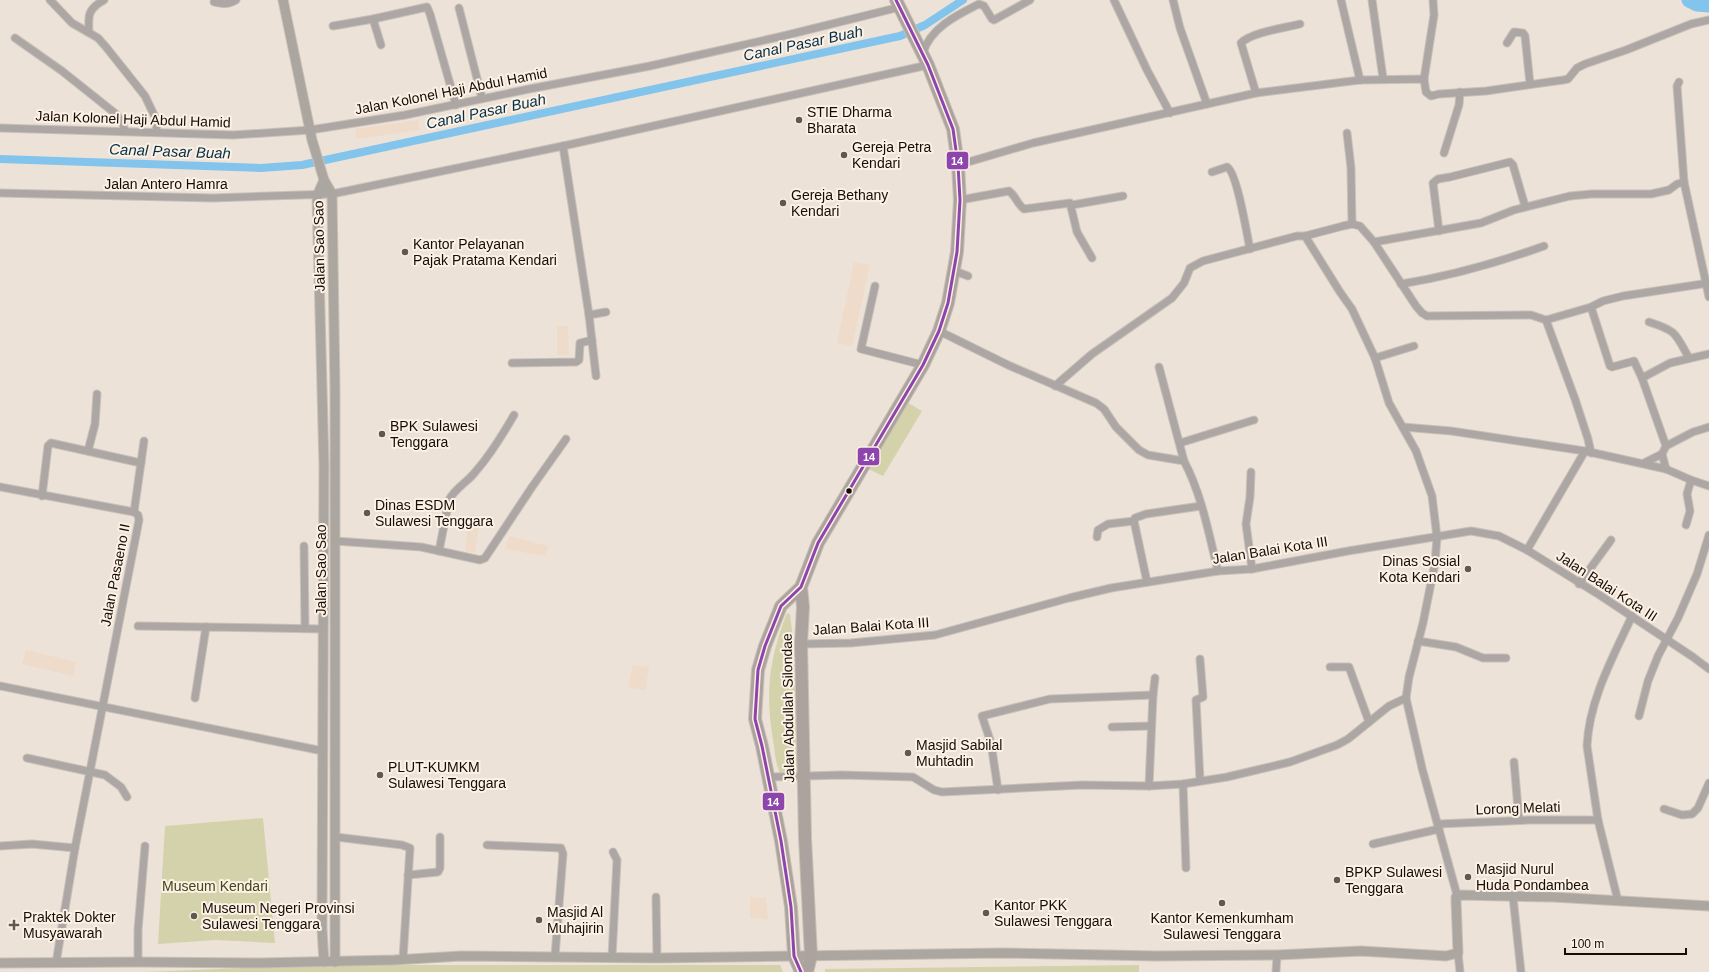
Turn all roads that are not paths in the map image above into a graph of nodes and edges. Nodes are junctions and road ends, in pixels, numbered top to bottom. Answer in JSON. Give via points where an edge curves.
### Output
{"nodes":[{"id":1,"x":50,"y":0,"type":"edge"},
{"id":2,"x":104,"y":0,"type":"edge"},
{"id":3,"x":236,"y":0,"type":"edge"},
{"id":4,"x":283,"y":0,"type":"edge"},
{"id":5,"x":1030,"y":0,"type":"edge"},
{"id":6,"x":1114,"y":0,"type":"edge"},
{"id":7,"x":1173,"y":0,"type":"edge"},
{"id":8,"x":1341,"y":0,"type":"edge"},
{"id":9,"x":1372,"y":0,"type":"edge"},
{"id":10,"x":1434,"y":0,"type":"edge"},
{"id":11,"x":214,"y":2,"type":"dead end"},
{"id":12,"x":459,"y":8,"type":"dead end"},
{"id":13,"x":900,"y":8,"type":"edge"},
{"id":14,"x":373,"y":19,"type":"junction"},
{"id":15,"x":1709,"y":20,"type":"edge"},
{"id":16,"x":1300,"y":24,"type":"dead end"},
{"id":17,"x":333,"y":26,"type":"dead end"},
{"id":18,"x":89,"y":32,"type":"junction"},
{"id":19,"x":15,"y":38,"type":"dead end"},
{"id":20,"x":1507,"y":43,"type":"dead end"},
{"id":21,"x":381,"y":45,"type":"dead end"},
{"id":22,"x":920,"y":49,"type":"junction"},
{"id":23,"x":928,"y":65,"type":"junction"},
{"id":24,"x":1384,"y":78,"type":"junction"},
{"id":25,"x":1424,"y":79,"type":"junction"},
{"id":26,"x":1360,"y":80,"type":"junction"},
{"id":27,"x":1679,"y":82,"type":"dead end"},
{"id":28,"x":1530,"y":84,"type":"junction"},
{"id":29,"x":1460,"y":92,"type":"junction"},
{"id":30,"x":1256,"y":93,"type":"junction"},
{"id":31,"x":482,"y":98,"type":"junction"},
{"id":32,"x":1207,"y":104,"type":"junction"},
{"id":33,"x":456,"y":105,"type":"junction"},
{"id":34,"x":1170,"y":113,"type":"junction"},
{"id":35,"x":0,"y":128,"type":"edge"},
{"id":36,"x":310,"y":130,"type":"junction"},
{"id":37,"x":125,"y":131,"type":"junction"},
{"id":38,"x":157,"y":132,"type":"junction"},
{"id":39,"x":1347,"y":133,"type":"dead end"},
{"id":40,"x":563,"y":146,"type":"junction"},
{"id":41,"x":1444,"y":153,"type":"dead end"},
{"id":42,"x":958,"y":165,"type":"junction"},
{"id":43,"x":1212,"y":172,"type":"dead end"},
{"id":44,"x":324,"y":180,"type":"junction"},
{"id":45,"x":1684,"y":182,"type":"junction"},
{"id":46,"x":0,"y":193,"type":"edge"},
{"id":47,"x":332,"y":194,"type":"junction"},
{"id":48,"x":318,"y":196,"type":"junction"},
{"id":49,"x":1123,"y":196,"type":"dead end"},
{"id":50,"x":960,"y":200,"type":"junction"},
{"id":51,"x":1072,"y":205,"type":"junction"},
{"id":52,"x":1525,"y":206,"type":"junction"},
{"id":53,"x":1352,"y":224,"type":"junction"},
{"id":54,"x":1439,"y":231,"type":"junction"},
{"id":55,"x":1305,"y":236,"type":"junction"},
{"id":56,"x":1374,"y":242,"type":"junction"},
{"id":57,"x":1544,"y":246,"type":"dead end"},
{"id":58,"x":1250,"y":249,"type":"junction"},
{"id":59,"x":1092,"y":258,"type":"dead end"},
{"id":60,"x":955,"y":270,"type":"junction"},
{"id":61,"x":968,"y":276,"type":"dead end"},
{"id":62,"x":1401,"y":284,"type":"junction"},
{"id":63,"x":1707,"y":284,"type":"edge"},
{"id":64,"x":875,"y":286,"type":"dead end"},
{"id":65,"x":1709,"y":297,"type":"edge"},
{"id":66,"x":1591,"y":307,"type":"junction"},
{"id":67,"x":606,"y":312,"type":"dead end"},
{"id":68,"x":589,"y":315,"type":"junction"},
{"id":69,"x":1546,"y":320,"type":"junction"},
{"id":70,"x":1648,"y":322,"type":"dead end"},
{"id":71,"x":939,"y":332,"type":"junction"},
{"id":72,"x":592,"y":340,"type":"junction"},
{"id":73,"x":1414,"y":346,"type":"dead end"},
{"id":74,"x":1709,"y":354,"type":"edge"},
{"id":75,"x":1375,"y":358,"type":"junction"},
{"id":76,"x":1689,"y":358,"type":"junction"},
{"id":77,"x":512,"y":363,"type":"dead end"},
{"id":78,"x":923,"y":365,"type":"junction"},
{"id":79,"x":1159,"y":367,"type":"dead end"},
{"id":80,"x":596,"y":376,"type":"dead end"},
{"id":81,"x":1642,"y":378,"type":"junction"},
{"id":82,"x":1055,"y":386,"type":"junction"},
{"id":83,"x":97,"y":394,"type":"dead end"},
{"id":84,"x":514,"y":415,"type":"dead end"},
{"id":85,"x":1254,"y":420,"type":"dead end"},
{"id":86,"x":1709,"y":427,"type":"edge"},
{"id":87,"x":1403,"y":428,"type":"junction"},
{"id":88,"x":566,"y":439,"type":"dead end"},
{"id":89,"x":144,"y":441,"type":"dead end"},
{"id":90,"x":1180,"y":443,"type":"junction"},
{"id":91,"x":1666,"y":446,"type":"junction"},
{"id":92,"x":88,"y":451,"type":"junction"},
{"id":93,"x":1588,"y":452,"type":"junction"},
{"id":94,"x":1662,"y":454,"type":"junction"},
{"id":95,"x":1184,"y":461,"type":"junction"},
{"id":96,"x":141,"y":462,"type":"junction"},
{"id":97,"x":1644,"y":463,"type":"junction"},
{"id":98,"x":1666,"y":469,"type":"junction"},
{"id":99,"x":1251,"y":472,"type":"dead end"},
{"id":100,"x":1691,"y":480,"type":"junction"},
{"id":101,"x":1709,"y":486,"type":"edge"},
{"id":102,"x":0,"y":487,"type":"edge"},
{"id":103,"x":42,"y":496,"type":"junction"},
{"id":104,"x":1201,"y":506,"type":"junction"},
{"id":105,"x":134,"y":512,"type":"junction"},
{"id":106,"x":1134,"y":521,"type":"junction"},
{"id":107,"x":1686,"y":525,"type":"dead end"},
{"id":108,"x":1709,"y":535,"type":"edge"},
{"id":109,"x":1097,"y":537,"type":"dead end"},
{"id":110,"x":1437,"y":537,"type":"junction"},
{"id":111,"x":1611,"y":540,"type":"dead end"},
{"id":112,"x":335,"y":541,"type":"junction"},
{"id":113,"x":304,"y":546,"type":"dead end"},
{"id":114,"x":1527,"y":550,"type":"junction"},
{"id":115,"x":439,"y":551,"type":"junction"},
{"id":116,"x":1252,"y":569,"type":"junction"},
{"id":117,"x":1218,"y":571,"type":"junction"},
{"id":118,"x":1146,"y":582,"type":"junction"},
{"id":119,"x":1580,"y":584,"type":"junction"},
{"id":120,"x":801,"y":587,"type":"junction"},
{"id":121,"x":781,"y":606,"type":"junction"},
{"id":122,"x":802,"y":613,"type":"junction"},
{"id":123,"x":1632,"y":616,"type":"junction"},
{"id":124,"x":138,"y":626,"type":"dead end"},
{"id":125,"x":206,"y":627,"type":"junction"},
{"id":126,"x":305,"y":628,"type":"junction"},
{"id":127,"x":323,"y":629,"type":"junction"},
{"id":128,"x":1418,"y":641,"type":"junction"},
{"id":129,"x":1667,"y":641,"type":"junction"},
{"id":130,"x":801,"y":644,"type":"junction"},
{"id":131,"x":1506,"y":658,"type":"dead end"},
{"id":132,"x":1200,"y":659,"type":"dead end"},
{"id":133,"x":1330,"y":667,"type":"dead end"},
{"id":134,"x":1709,"y":670,"type":"edge"},
{"id":135,"x":1155,"y":678,"type":"dead end"},
{"id":136,"x":0,"y":686,"type":"edge"},
{"id":137,"x":1153,"y":695,"type":"junction"},
{"id":138,"x":195,"y":698,"type":"dead end"},
{"id":139,"x":1406,"y":698,"type":"junction"},
{"id":140,"x":103,"y":707,"type":"junction"},
{"id":141,"x":1639,"y":716,"type":"dead end"},
{"id":142,"x":1368,"y":722,"type":"junction"},
{"id":143,"x":1151,"y":726,"type":"junction"},
{"id":144,"x":1112,"y":727,"type":"dead end"},
{"id":145,"x":323,"y":751,"type":"junction"},
{"id":146,"x":27,"y":758,"type":"dead end"},
{"id":147,"x":1514,"y":762,"type":"dead end"},
{"id":148,"x":91,"y":771,"type":"junction"},
{"id":149,"x":769,"y":777,"type":"junction"},
{"id":150,"x":804,"y":777,"type":"junction"},
{"id":151,"x":1200,"y":780,"type":"junction"},
{"id":152,"x":1709,"y":783,"type":"edge"},
{"id":153,"x":1183,"y":784,"type":"junction"},
{"id":154,"x":1148,"y":786,"type":"junction"},
{"id":155,"x":998,"y":790,"type":"junction"},
{"id":156,"x":127,"y":797,"type":"dead end"},
{"id":157,"x":1664,"y":809,"type":"dead end"},
{"id":158,"x":1519,"y":820,"type":"junction"},
{"id":159,"x":1598,"y":820,"type":"junction"},
{"id":160,"x":1439,"y":826,"type":"junction"},
{"id":161,"x":336,"y":837,"type":"junction"},
{"id":162,"x":440,"y":837,"type":"dead end"},
{"id":163,"x":1373,"y":844,"type":"dead end"},
{"id":164,"x":0,"y":846,"type":"edge"},
{"id":165,"x":144,"y":846,"type":"dead end"},
{"id":166,"x":487,"y":846,"type":"dead end"},
{"id":167,"x":75,"y":848,"type":"junction"},
{"id":168,"x":613,"y":852,"type":"dead end"},
{"id":169,"x":1186,"y":868,"type":"dead end"},
{"id":170,"x":408,"y":875,"type":"junction"},
{"id":171,"x":1458,"y":895,"type":"junction"},
{"id":172,"x":656,"y":897,"type":"dead end"},
{"id":173,"x":1513,"y":897,"type":"junction"},
{"id":174,"x":1618,"y":901,"type":"junction"},
{"id":175,"x":1709,"y":906,"type":"edge"},
{"id":176,"x":1458,"y":953,"type":"junction"},
{"id":177,"x":1277,"y":955,"type":"junction"},
{"id":178,"x":555,"y":956,"type":"junction"},
{"id":179,"x":794,"y":956,"type":"junction"},
{"id":180,"x":811,"y":956,"type":"junction"},
{"id":181,"x":612,"y":957,"type":"junction"},
{"id":182,"x":657,"y":958,"type":"junction"},
{"id":183,"x":403,"y":959,"type":"junction"},
{"id":184,"x":56,"y":962,"type":"junction"},
{"id":185,"x":138,"y":962,"type":"junction"},
{"id":186,"x":324,"y":962,"type":"junction"},
{"id":187,"x":335,"y":962,"type":"junction"},
{"id":188,"x":0,"y":963,"type":"edge"},
{"id":189,"x":801,"y":972,"type":"edge"},
{"id":190,"x":807,"y":972,"type":"edge"},
{"id":191,"x":1276,"y":972,"type":"edge"},
{"id":192,"x":1460,"y":972,"type":"edge"},
{"id":193,"x":1521,"y":972,"type":"edge"}],
"edges":[{"from":1,"to":18,"type":"street","via":[[72,23]]},
{"from":2,"to":18,"type":"street","via":[[90,10]]},
{"from":3,"to":11,"type":"street","via":[[222,4]]},
{"from":4,"to":36,"type":"street","name":"Jalan Sao Sao"},
{"from":5,"to":22,"type":"street","via":[[994,20],[984,6],[979,4],[944,24]]},
{"from":6,"to":34,"type":"street"},
{"from":7,"to":32,"type":"street","via":[[1180,28]]},
{"from":8,"to":26,"type":"street"},
{"from":9,"to":24,"type":"street"},
{"from":10,"to":25,"type":"street"},
{"from":12,"to":31,"type":"street"},
{"from":13,"to":22,"type":"highway"},
{"from":13,"to":31,"type":"street","name":"Jalan Kolonel Haji Abdul Hamid","via":[[650,66]]},
{"from":14,"to":17,"type":"street"},
{"from":14,"to":21,"type":"street"},
{"from":14,"to":33,"type":"street","via":[[428,8]]},
{"from":15,"to":28,"type":"street","via":[[1691,24],[1585,64],[1577,68],[1568,79]]},
{"from":16,"to":30,"type":"street","via":[[1258,34],[1241,43]]},
{"from":18,"to":38,"type":"street","via":[[106,47],[145,96],[155,117]]},
{"from":19,"to":37,"type":"street","via":[[116,114]]},
{"from":20,"to":28,"type":"street","via":[[1514,32],[1523,33],[1525,36]]},
{"from":22,"to":23,"type":"highway"},
{"from":23,"to":40,"type":"street","name":"Jalan Antero Hamra"},
{"from":23,"to":42,"type":"highway","via":[[954,129]]},
{"from":24,"to":25,"type":"street"},
{"from":24,"to":26,"type":"street"},
{"from":25,"to":29,"type":"street","via":[[1424,87],[1429,96]]},
{"from":26,"to":30,"type":"street"},
{"from":27,"to":45,"type":"street","via":[[1677,86]]},
{"from":28,"to":29,"type":"street"},
{"from":29,"to":41,"type":"street","via":[[1459,105]]},
{"from":30,"to":32,"type":"street"},
{"from":31,"to":33,"type":"street","name":"Jalan Kolonel Haji Abdul Hamid"},
{"from":32,"to":34,"type":"street"},
{"from":33,"to":36,"type":"street","name":"Jalan Kolonel Haji Abdul Hamid"},
{"from":34,"to":42,"type":"street","via":[[1033,143]]},
{"from":35,"to":37,"type":"street","name":"Jalan Kolonel Haji Abdul Hamid"},
{"from":36,"to":38,"type":"street","name":"Jalan Kolonel Haji Abdul Hamid","via":[[233,135]]},
{"from":36,"to":44,"type":"street","name":"Jalan Sao Sao"},
{"from":37,"to":38,"type":"street","name":"Jalan Kolonel Haji Abdul Hamid"},
{"from":39,"to":53,"type":"street","via":[[1351,168]]},
{"from":40,"to":47,"type":"street","name":"Jalan Antero Hamra"},
{"from":40,"to":68,"type":"street"},
{"from":42,"to":50,"type":"highway"},
{"from":43,"to":58,"type":"street","via":[[1225,168],[1231,170]]},
{"from":44,"to":47,"type":"street","name":"Jalan Sao Sao"},
{"from":44,"to":48,"type":"street","name":"Jalan Sao Sao"},
{"from":45,"to":52,"type":"street","via":[[1669,190],[1651,194],[1582,194]]},
{"from":45,"to":63,"type":"street"},
{"from":46,"to":48,"type":"street","name":"Jalan Antero Hamra","via":[[198,197]]},
{"from":47,"to":48,"type":"street","name":"Jalan Antero Hamra"},
{"from":47,"to":112,"type":"street","name":"Jalan Sao Sao"},
{"from":48,"to":127,"type":"street","name":"Jalan Sao Sao","via":[[324,465]]},
{"from":49,"to":51,"type":"street"},
{"from":50,"to":51,"type":"street","via":[[1008,191],[1024,209],[1068,202]]},
{"from":50,"to":60,"type":"highway"},
{"from":51,"to":59,"type":"street","via":[[1077,232]]},
{"from":52,"to":54,"type":"street","via":[[1481,223]]},
{"from":52,"to":54,"type":"street","via":[[1510,162],[1438,179],[1433,183],[1433,190]]},
{"from":53,"to":55,"type":"street"},
{"from":53,"to":56,"type":"street","via":[[1360,226]]},
{"from":54,"to":56,"type":"street"},
{"from":55,"to":58,"type":"street"},
{"from":55,"to":75,"type":"street","via":[[1352,309]]},
{"from":56,"to":62,"type":"street"},
{"from":57,"to":62,"type":"street","via":[[1462,271]]},
{"from":58,"to":82,"type":"street","via":[[1192,266],[1172,298],[1092,354]]},
{"from":60,"to":61,"type":"street"},
{"from":60,"to":71,"type":"highway"},
{"from":62,"to":69,"type":"street","via":[[1416,306],[1427,316],[1531,315]]},
{"from":63,"to":65,"type":"street"},
{"from":63,"to":66,"type":"street","via":[[1623,296]]},
{"from":64,"to":78,"type":"street","via":[[861,349]]},
{"from":66,"to":69,"type":"street"},
{"from":66,"to":81,"type":"street","via":[[1610,366],[1634,361]]},
{"from":67,"to":68,"type":"street"},
{"from":68,"to":72,"type":"street"},
{"from":69,"to":93,"type":"street","via":[[1588,439]]},
{"from":70,"to":76,"type":"street","via":[[1675,333]]},
{"from":71,"to":78,"type":"highway"},
{"from":71,"to":82,"type":"street"},
{"from":72,"to":77,"type":"street","via":[[580,343],[579,360],[576,362]]},
{"from":72,"to":80,"type":"street"},
{"from":73,"to":75,"type":"street"},
{"from":74,"to":76,"type":"street"},
{"from":75,"to":87,"type":"street","via":[[1388,403]]},
{"from":76,"to":81,"type":"street","via":[[1670,363]]},
{"from":78,"to":120,"type":"highway","via":[[818,543]]},
{"from":79,"to":90,"type":"street"},
{"from":81,"to":91,"type":"street"},
{"from":82,"to":95,"type":"street","via":[[1102,407],[1116,427],[1139,450],[1148,455]]},
{"from":83,"to":92,"type":"street","via":[[95,424]]},
{"from":84,"to":115,"type":"street","via":[[476,471],[449,500]]},
{"from":85,"to":90,"type":"street"},
{"from":86,"to":91,"type":"street"},
{"from":87,"to":93,"type":"street","via":[[1456,432]]},
{"from":87,"to":110,"type":"street","via":[[1416,451],[1430,489]]},
{"from":88,"to":115,"type":"street","via":[[485,558],[476,560]]},
{"from":89,"to":96,"type":"street"},
{"from":90,"to":95,"type":"street"},
{"from":91,"to":94,"type":"street"},
{"from":92,"to":96,"type":"street"},
{"from":92,"to":103,"type":"street","via":[[49,444]]},
{"from":93,"to":97,"type":"street"},
{"from":93,"to":114,"type":"street"},
{"from":94,"to":97,"type":"street"},
{"from":94,"to":98,"type":"street"},
{"from":95,"to":104,"type":"street"},
{"from":96,"to":105,"type":"street"},
{"from":97,"to":98,"type":"street"},
{"from":98,"to":100,"type":"street"},
{"from":99,"to":116,"type":"street","via":[[1246,524]]},
{"from":100,"to":101,"type":"street"},
{"from":100,"to":107,"type":"street","via":[[1687,494],[1690,512]]},
{"from":102,"to":103,"type":"street","name":"Jalan Pasaeno II"},
{"from":103,"to":105,"type":"street","name":"Jalan Pasaeno II"},
{"from":104,"to":106,"type":"street","via":[[1146,514]]},
{"from":104,"to":117,"type":"street"},
{"from":105,"to":140,"type":"street","name":"Jalan Pasaeno II","via":[[138,515],[139,524]]},
{"from":106,"to":109,"type":"street","via":[[1106,525],[1098,530]]},
{"from":106,"to":118,"type":"street"},
{"from":108,"to":129,"type":"street","via":[[1697,574]]},
{"from":110,"to":114,"type":"street","name":"Jalan Balai Kota III","via":[[1471,531],[1482,532],[1499,536]]},
{"from":110,"to":116,"type":"street","name":"Jalan Balai Kota III"},
{"from":110,"to":128,"type":"street","via":[[1435,563]]},
{"from":111,"to":119,"type":"street"},
{"from":112,"to":115,"type":"street","via":[[421,547]]},
{"from":112,"to":161,"type":"street","name":"Jalan Sao Sao"},
{"from":113,"to":126,"type":"street"},
{"from":114,"to":119,"type":"street","name":"Jalan Balai Kota III"},
{"from":116,"to":117,"type":"street","name":"Jalan Balai Kota III"},
{"from":117,"to":118,"type":"street","name":"Jalan Balai Kota III"},
{"from":118,"to":130,"type":"street","name":"Jalan Balai Kota III","via":[[1069,598],[935,635],[851,643]]},
{"from":119,"to":123,"type":"street","name":"Jalan Balai Kota III"},
{"from":120,"to":121,"type":"highway"},
{"from":120,"to":122,"type":"highway","name":"Jalan Abdullah Silondae"},
{"from":121,"to":122,"type":"highway"},
{"from":121,"to":149,"type":"highway","via":[[758,670],[755,719]]},
{"from":122,"to":130,"type":"highway","name":"Jalan Abdullah Silondae"},
{"from":123,"to":129,"type":"street","name":"Jalan Balai Kota III"},
{"from":123,"to":159,"type":"street","via":[[1604,678],[1588,730],[1587,746]]},
{"from":124,"to":125,"type":"street"},
{"from":125,"to":126,"type":"street"},
{"from":125,"to":138,"type":"street"},
{"from":126,"to":127,"type":"street"},
{"from":127,"to":145,"type":"street","name":"Jalan Sao Sao"},
{"from":128,"to":131,"type":"street","via":[[1456,647],[1483,658]]},
{"from":128,"to":139,"type":"street"},
{"from":129,"to":134,"type":"street","name":"Jalan Balai Kota III"},
{"from":129,"to":141,"type":"street","via":[[1648,680]]},
{"from":130,"to":150,"type":"highway","name":"Jalan Abdullah Silondae"},
{"from":132,"to":151,"type":"street","via":[[1203,698],[1196,700]]},
{"from":133,"to":142,"type":"street","via":[[1349,666]]},
{"from":135,"to":137,"type":"street"},
{"from":136,"to":140,"type":"street"},
{"from":137,"to":143,"type":"street"},
{"from":137,"to":155,"type":"street","via":[[1050,699],[982,715],[991,743]]},
{"from":139,"to":142,"type":"street","via":[[1389,706]]},
{"from":139,"to":160,"type":"street"},
{"from":140,"to":145,"type":"street"},
{"from":140,"to":148,"type":"street","name":"Jalan Pasaeno II"},
{"from":142,"to":151,"type":"street","via":[[1348,739],[1316,754],[1227,777]]},
{"from":143,"to":144,"type":"street"},
{"from":143,"to":154,"type":"street"},
{"from":145,"to":186,"type":"street","name":"Jalan Sao Sao"},
{"from":146,"to":148,"type":"street"},
{"from":147,"to":158,"type":"street"},
{"from":148,"to":156,"type":"street","via":[[105,775],[121,787]]},
{"from":148,"to":167,"type":"street","name":"Jalan Pasaeno II"},
{"from":149,"to":150,"type":"street"},
{"from":149,"to":179,"type":"highway","via":[[791,907]]},
{"from":150,"to":155,"type":"street","via":[[913,777],[939,792]]},
{"from":150,"to":180,"type":"highway","name":"Jalan Abdullah Silondae"},
{"from":151,"to":153,"type":"street"},
{"from":152,"to":157,"type":"street","via":[[1695,813],[1682,815]]},
{"from":153,"to":154,"type":"street"},
{"from":153,"to":169,"type":"street"},
{"from":154,"to":155,"type":"street","via":[[1082,784]]},
{"from":158,"to":159,"type":"street","name":"Lorong Melati"},
{"from":158,"to":160,"type":"street","name":"Lorong Melati"},
{"from":159,"to":174,"type":"street"},
{"from":160,"to":163,"type":"street","name":"Lorong Melati"},
{"from":160,"to":171,"type":"street"},
{"from":161,"to":170,"type":"street","via":[[408,846]]},
{"from":161,"to":187,"type":"street","name":"Jalan Sao Sao"},
{"from":162,"to":170,"type":"street","via":[[438,872]]},
{"from":164,"to":167,"type":"street","via":[[32,844]]},
{"from":165,"to":185,"type":"street"},
{"from":166,"to":178,"type":"street","via":[[561,848],[563,854]]},
{"from":167,"to":184,"type":"street","name":"Jalan Pasaeno II"},
{"from":168,"to":181,"type":"street","via":[[617,860]]},
{"from":170,"to":183,"type":"street"},
{"from":171,"to":173,"type":"street"},
{"from":171,"to":176,"type":"street"},
{"from":172,"to":182,"type":"street"},
{"from":173,"to":174,"type":"street"},
{"from":173,"to":193,"type":"street"},
{"from":174,"to":175,"type":"street"},
{"from":176,"to":177,"type":"street","via":[[1446,956],[1361,951]]},
{"from":176,"to":192,"type":"street"},
{"from":177,"to":180,"type":"street","via":[[1002,953]]},
{"from":177,"to":191,"type":"street"},
{"from":178,"to":181,"type":"street"},
{"from":178,"to":183,"type":"street"},
{"from":179,"to":180,"type":"street"},
{"from":179,"to":182,"type":"street"},
{"from":179,"to":189,"type":"highway"},
{"from":180,"to":190,"type":"highway","name":"Jalan Abdullah Silondae"},
{"from":181,"to":182,"type":"street"},
{"from":183,"to":187,"type":"street"},
{"from":184,"to":185,"type":"street"},
{"from":184,"to":188,"type":"street"},
{"from":185,"to":186,"type":"street"},
{"from":186,"to":187,"type":"street"}]}
